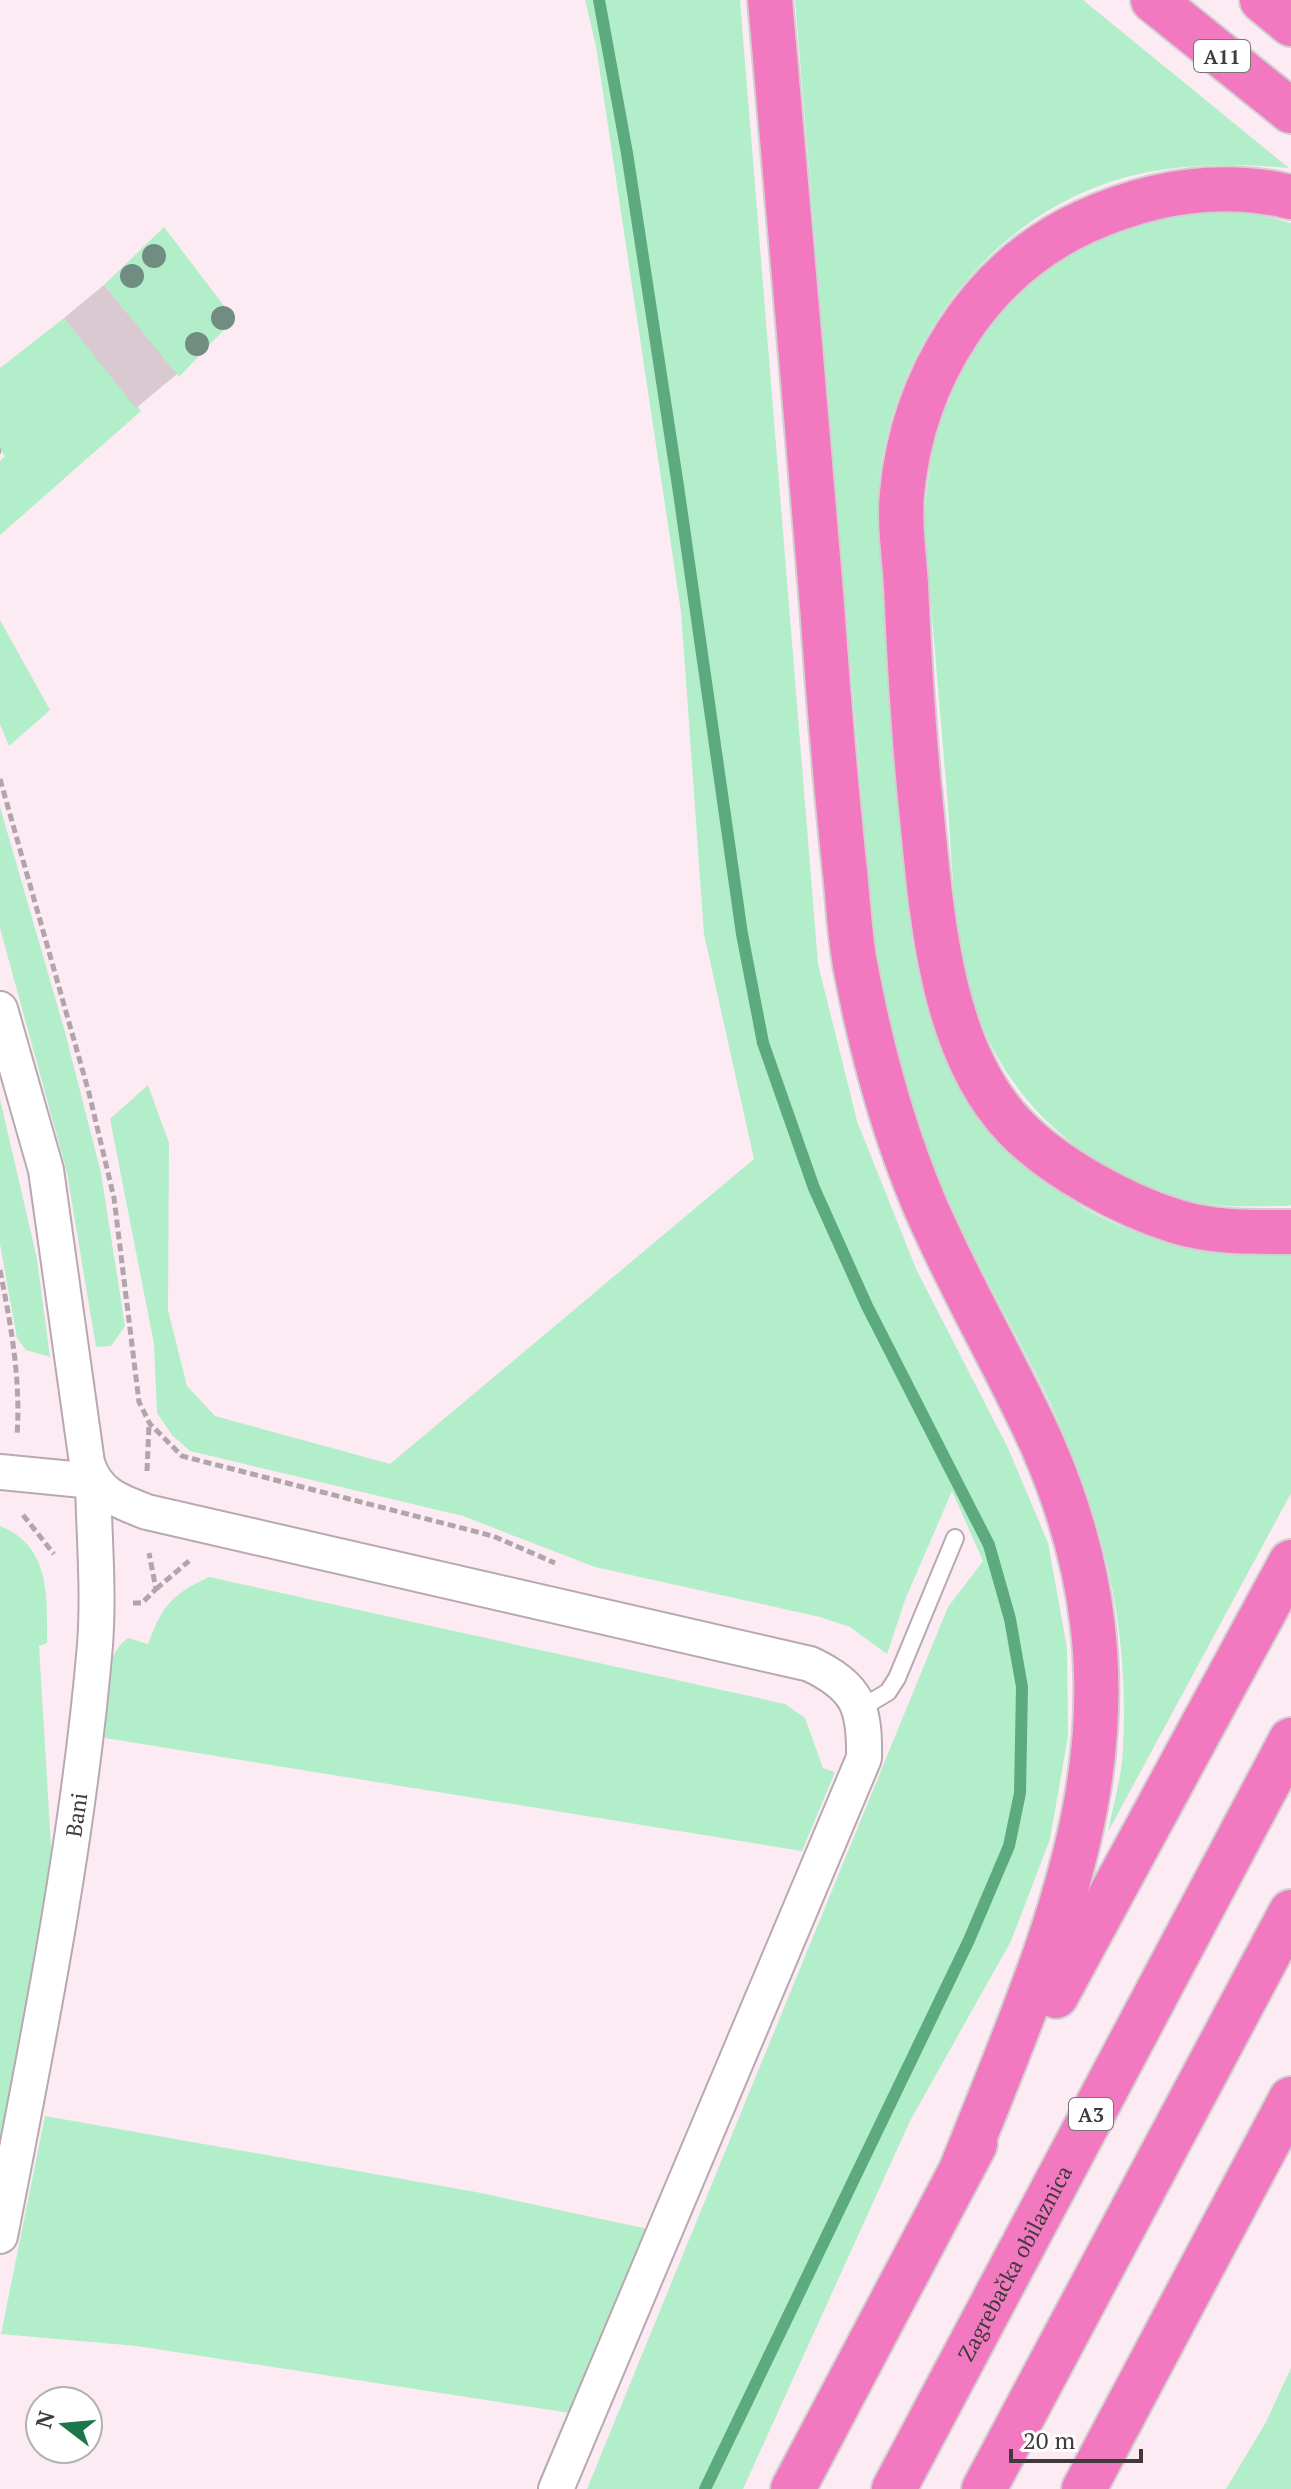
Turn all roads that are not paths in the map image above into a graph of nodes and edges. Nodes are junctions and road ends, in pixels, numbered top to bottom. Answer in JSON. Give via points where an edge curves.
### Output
{"nodes":[{"id":1,"x":770,"y":0,"type":"edge"},
{"id":2,"x":1153,"y":0,"type":"edge"},
{"id":3,"x":1262,"y":0,"type":"edge"},
{"id":4,"x":1291,"y":24,"type":"edge"},
{"id":5,"x":1291,"y":111,"type":"edge"},
{"id":6,"x":1291,"y":197,"type":"edge"},
{"id":7,"x":0,"y":1009,"type":"edge"},
{"id":8,"x":1291,"y":1232,"type":"edge"},
{"id":9,"x":0,"y":1472,"type":"edge"},
{"id":10,"x":93,"y":1481,"type":"junction"},
{"id":11,"x":955,"y":1538,"type":"dead end"},
{"id":12,"x":1291,"y":1562,"type":"edge"},
{"id":13,"x":861,"y":1708,"type":"junction"},
{"id":14,"x":1291,"y":1740,"type":"edge"},
{"id":15,"x":1291,"y":1912,"type":"edge"},
{"id":16,"x":1291,"y":2099,"type":"edge"},
{"id":17,"x":1291,"y":2149,"type":"edge"},
{"id":18,"x":962,"y":2168,"type":"junction"},
{"id":19,"x":0,"y":2236,"type":"edge"},
{"id":20,"x":1159,"y":2345,"type":"junction"},
{"id":21,"x":556,"y":2489,"type":"edge"},
{"id":22,"x":793,"y":2489,"type":"edge"},
{"id":23,"x":894,"y":2489,"type":"edge"},
{"id":24,"x":984,"y":2489,"type":"edge"},
{"id":25,"x":1084,"y":2489,"type":"edge"}],
"edges":[{"from":1,"to":18,"type":"highway","via":[[855,962],[889,1105],[923,1202],[1044,1450],[1081,1559],[1096,1659],[1097,1733],[1075,1862],[1054,1936]]},
{"from":2,"to":5,"type":"highway","number":"A11"},
{"from":3,"to":4,"type":"highway"},
{"from":6,"to":8,"type":"highway","via":[[1228,188],[1181,191],[1106,212],[1020,261],[958,330],[932,376],[907,455],[901,497],[912,716],[930,899],[945,992],[975,1069],[1014,1126],[1066,1168],[1116,1195],[1178,1222],[1238,1232]]},
{"from":7,"to":10,"type":"street","name":"Bani","via":[[46,1170]]},
{"from":9,"to":10,"type":"street"},
{"from":10,"to":13,"type":"street","via":[[120,1502],[147,1512],[810,1664],[841,1683]]},
{"from":10,"to":19,"type":"street","name":"Bani","via":[[95,1643],[81,1766],[53,1957]]},
{"from":11,"to":13,"type":"lane","via":[[897,1678],[888,1692]]},
{"from":12,"to":18,"type":"highway"},
{"from":13,"to":21,"type":"street","via":[[864,1758]]},
{"from":14,"to":23,"type":"highway","name":"Zagrebačka obilaznica","number":"A3"},
{"from":15,"to":24,"type":"highway"},
{"from":16,"to":20,"type":"highway"},
{"from":17,"to":20,"type":"highway","via":[[1213,2300]]},
{"from":18,"to":22,"type":"highway"},
{"from":20,"to":25,"type":"highway"}]}
